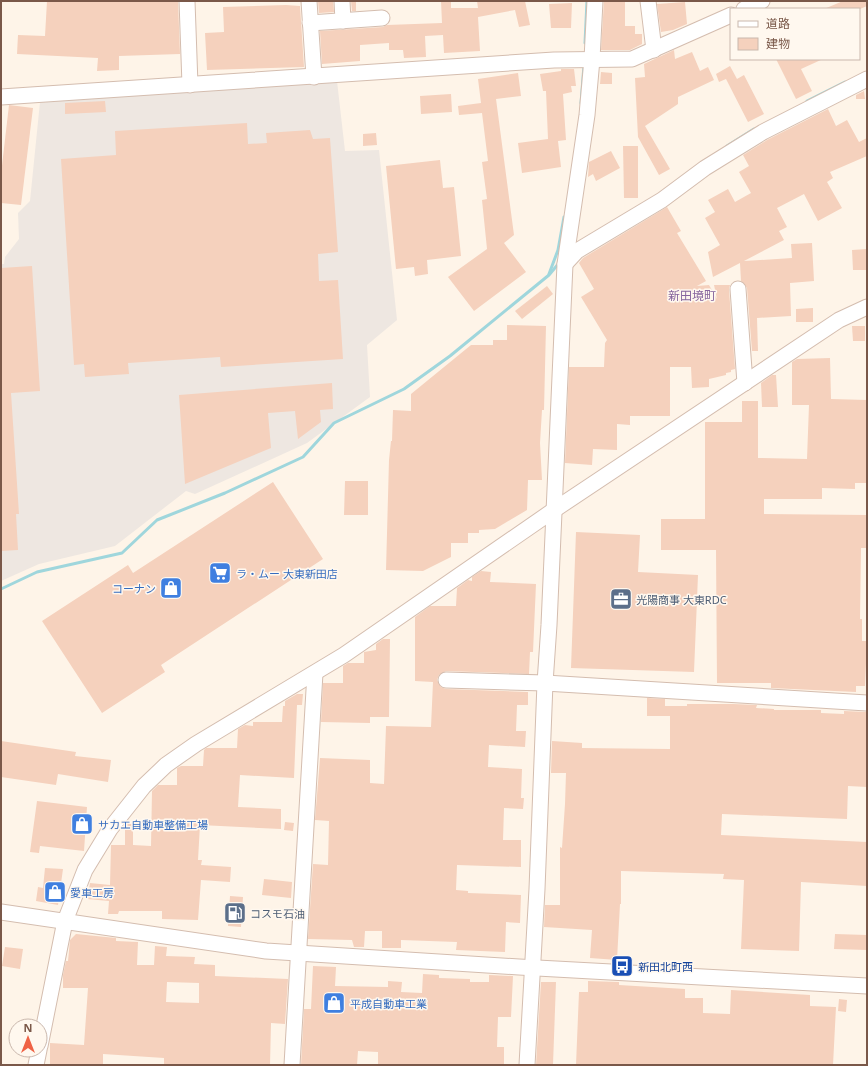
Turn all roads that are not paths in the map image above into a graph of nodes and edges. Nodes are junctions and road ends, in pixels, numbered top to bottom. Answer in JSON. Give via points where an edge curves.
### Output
{"nodes":[{"id":1,"x":187,"y":1,"type":"edge"},
{"id":2,"x":309,"y":1,"type":"edge"},
{"id":3,"x":342,"y":1,"type":"edge"},
{"id":4,"x":595,"y":1,"type":"edge"},
{"id":5,"x":648,"y":1,"type":"edge"},
{"id":6,"x":762,"y":1,"type":"edge"},
{"id":7,"x":746,"y":8,"type":"edge"},
{"id":8,"x":730,"y":15,"type":"edge"},
{"id":9,"x":382,"y":18,"type":"dead end"},
{"id":10,"x":343,"y":21,"type":"junction"},
{"id":11,"x":310,"y":23,"type":"junction"},
{"id":12,"x":654,"y":50,"type":"junction"},
{"id":13,"x":592,"y":59,"type":"junction"},
{"id":14,"x":314,"y":77,"type":"junction"},
{"id":15,"x":867,"y":80,"type":"edge"},
{"id":16,"x":190,"y":85,"type":"junction"},
{"id":17,"x":1,"y":97,"type":"edge"},
{"id":18,"x":565,"y":264,"type":"junction"},
{"id":19,"x":738,"y":289,"type":"dead end"},
{"id":20,"x":867,"y":307,"type":"edge"},
{"id":21,"x":745,"y":383,"type":"junction"},
{"id":22,"x":554,"y":510,"type":"junction"},
{"id":23,"x":315,"y":673,"type":"junction"},
{"id":24,"x":446,"y":680,"type":"dead end"},
{"id":25,"x":545,"y":683,"type":"junction"},
{"id":26,"x":867,"y":703,"type":"edge"},
{"id":27,"x":1,"y":912,"type":"edge"},
{"id":28,"x":66,"y":921,"type":"junction"},
{"id":29,"x":298,"y":954,"type":"junction"},
{"id":30,"x":532,"y":968,"type":"junction"},
{"id":31,"x":867,"y":986,"type":"edge"},
{"id":32,"x":46,"y":1018,"type":"edge"},
{"id":33,"x":292,"y":1065,"type":"edge"},
{"id":34,"x":527,"y":1065,"type":"edge"}],
"edges":[{"from":1,"to":16,"type":"street"},
{"from":2,"to":11,"type":"street"},
{"from":3,"to":10,"type":"street"},
{"from":4,"to":13,"type":"street"},
{"from":5,"to":12,"type":"street"},
{"from":6,"to":7,"type":"street"},
{"from":8,"to":12,"type":"street"},
{"from":9,"to":10,"type":"street"},
{"from":10,"to":11,"type":"street"},
{"from":11,"to":14,"type":"street"},
{"from":12,"to":13,"type":"street","via":[[632,59]]},
{"from":13,"to":14,"type":"street"},
{"from":13,"to":18,"type":"street","via":[[587,115]]},
{"from":14,"to":16,"type":"street"},
{"from":15,"to":18,"type":"street","via":[[763,132],[662,200],[577,251]]},
{"from":16,"to":17,"type":"street"},
{"from":18,"to":22,"type":"street"},
{"from":19,"to":21,"type":"street"},
{"from":20,"to":21,"type":"street","via":[[839,320]]},
{"from":21,"to":22,"type":"street"},
{"from":22,"to":23,"type":"street"},
{"from":22,"to":25,"type":"street"},
{"from":23,"to":28,"type":"street","via":[[196,744],[166,765],[144,786],[110,829],[85,870]]},
{"from":23,"to":29,"type":"street"},
{"from":24,"to":25,"type":"street"},
{"from":25,"to":26,"type":"street"},
{"from":25,"to":30,"type":"street"},
{"from":27,"to":28,"type":"street"},
{"from":28,"to":29,"type":"street"},
{"from":28,"to":32,"type":"street"},
{"from":29,"to":30,"type":"street"},
{"from":29,"to":33,"type":"street"},
{"from":30,"to":31,"type":"street"},
{"from":30,"to":34,"type":"street"}]}
